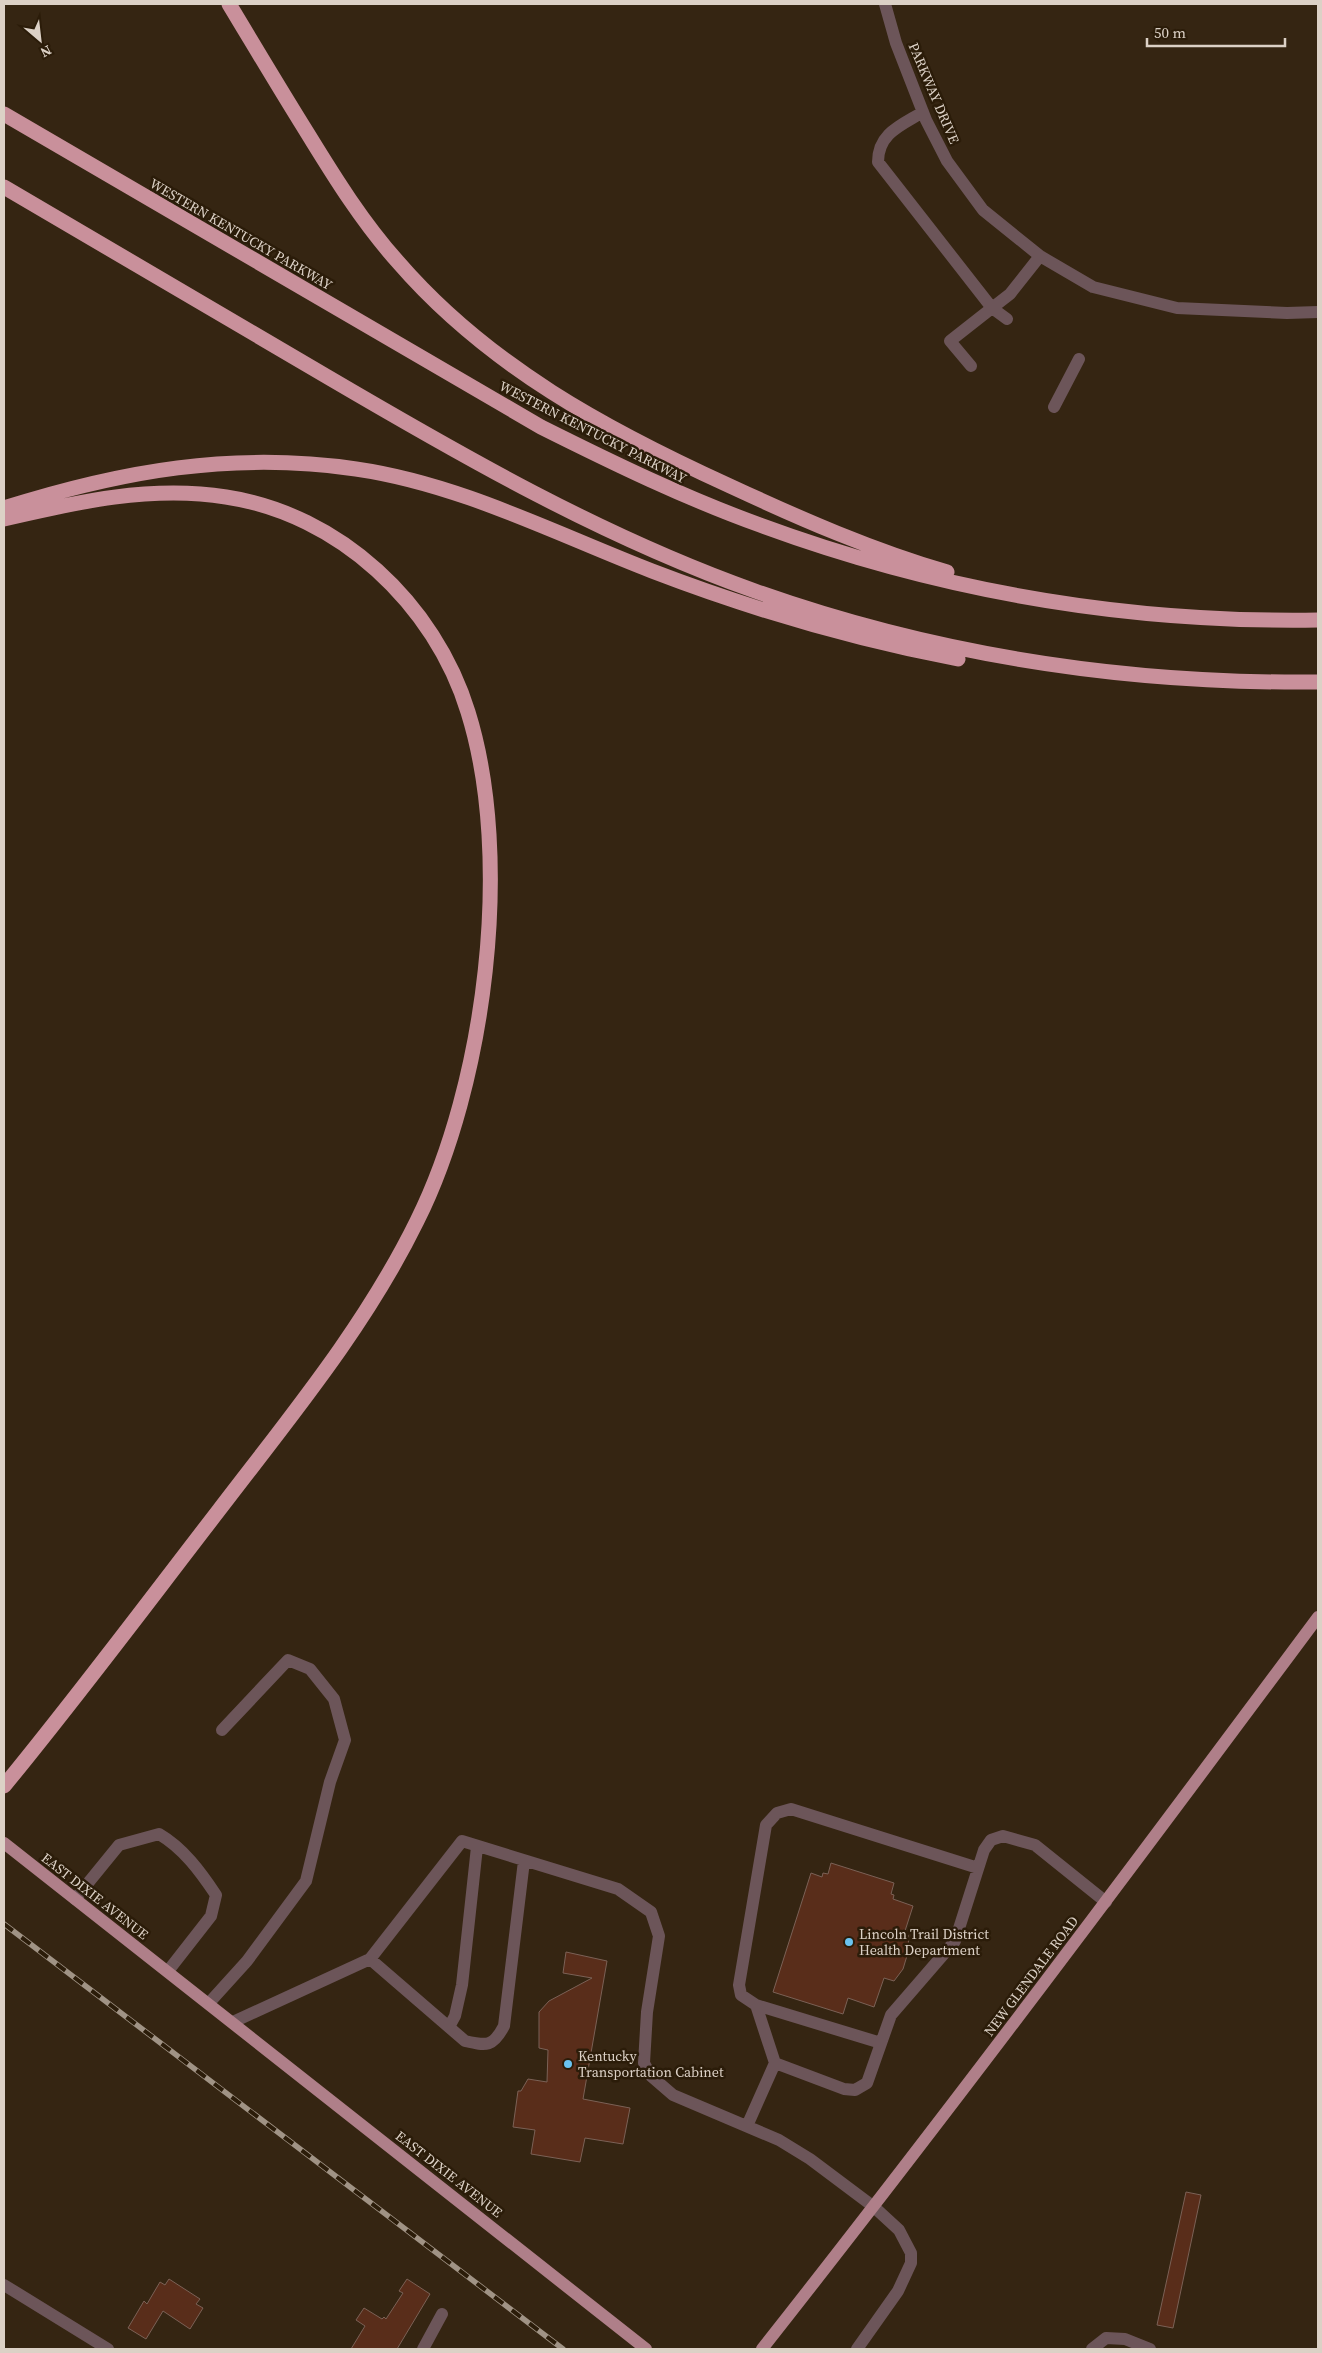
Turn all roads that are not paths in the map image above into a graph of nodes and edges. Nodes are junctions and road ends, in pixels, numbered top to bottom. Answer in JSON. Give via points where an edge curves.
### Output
{"nodes":[{"id":1,"x":229,"y":4,"type":"edge"},
{"id":2,"x":886,"y":4,"type":"edge"},
{"id":3,"x":923,"y":112,"type":"junction"},
{"id":4,"x":4,"y":114,"type":"edge"},
{"id":5,"x":4,"y":187,"type":"edge"},
{"id":6,"x":1040,"y":256,"type":"junction"},
{"id":7,"x":992,"y":308,"type":"junction"},
{"id":8,"x":1318,"y":312,"type":"edge"},
{"id":9,"x":1007,"y":319,"type":"dead end"},
{"id":10,"x":1079,"y":359,"type":"dead end"},
{"id":11,"x":971,"y":366,"type":"dead end"},
{"id":12,"x":1054,"y":407,"type":"dead end"},
{"id":13,"x":4,"y":508,"type":"edge"},
{"id":14,"x":4,"y":519,"type":"edge"},
{"id":15,"x":1044,"y":600,"type":"junction"},
{"id":16,"x":1318,"y":620,"type":"edge"},
{"id":17,"x":1181,"y":680,"type":"junction"},
{"id":18,"x":1318,"y":682,"type":"edge"},
{"id":19,"x":1318,"y":1617,"type":"edge"},
{"id":20,"x":222,"y":1730,"type":"dead end"},
{"id":21,"x":4,"y":1786,"type":"edge"},
{"id":22,"x":4,"y":1843,"type":"edge"},
{"id":23,"x":477,"y":1846,"type":"junction"},
{"id":24,"x":524,"y":1861,"type":"junction"},
{"id":25,"x":978,"y":1868,"type":"junction"},
{"id":26,"x":75,"y":1899,"type":"junction"},
{"id":27,"x":1106,"y":1902,"type":"junction"},
{"id":28,"x":370,"y":1959,"type":"junction"},
{"id":29,"x":168,"y":1972,"type":"junction"},
{"id":30,"x":209,"y":2003,"type":"junction"},
{"id":31,"x":756,"y":2005,"type":"junction"},
{"id":32,"x":233,"y":2022,"type":"junction"},
{"id":33,"x":449,"y":2027,"type":"junction"},
{"id":34,"x":881,"y":2043,"type":"junction"},
{"id":35,"x":775,"y":2063,"type":"junction"},
{"id":36,"x":747,"y":2126,"type":"junction"},
{"id":37,"x":874,"y":2207,"type":"junction"},
{"id":38,"x":4,"y":2284,"type":"edge"},
{"id":39,"x":442,"y":2314,"type":"dead end"},
{"id":40,"x":108,"y":2349,"type":"edge"},
{"id":41,"x":423,"y":2349,"type":"edge"},
{"id":42,"x":646,"y":2349,"type":"edge"},
{"id":43,"x":762,"y":2349,"type":"edge"},
{"id":44,"x":857,"y":2349,"type":"edge"},
{"id":45,"x":1092,"y":2349,"type":"edge"},
{"id":46,"x":1150,"y":2349,"type":"edge"}],
"edges":[{"from":1,"to":15,"type":"highway","via":[[360,214],[432,300],[483,346],[585,413],[695,470],[807,522],[916,562]]},
{"from":2,"to":3,"type":"street","name":"PARKWAY DRIVE","via":[[896,43]]},
{"from":3,"to":6,"type":"street","name":"PARKWAY DRIVE","via":[[947,161],[984,210]]},
{"from":3,"to":7,"type":"street","via":[[890,132],[878,149],[878,162]]},
{"from":4,"to":15,"type":"highway","name":"WESTERN KENTUCKY PARKWAY","via":[[470,387],[613,463],[695,500],[834,550],[908,572]]},
{"from":5,"to":17,"type":"highway","via":[[482,466],[608,530],[685,564],[754,591],[893,634],[1036,664]]},
{"from":6,"to":7,"type":"street","via":[[1010,294]]},
{"from":6,"to":8,"type":"street","name":"PARKWAY DRIVE","via":[[1093,287],[1177,308]]},
{"from":7,"to":9,"type":"street"},
{"from":7,"to":11,"type":"street","via":[[950,341]]},
{"from":10,"to":12,"type":"street"},
{"from":13,"to":17,"type":"highway","via":[[104,479],[207,463],[258,461],[358,469],[408,479],[457,494],[694,586],[858,637],[910,650],[1021,668],[1137,681]]},
{"from":14,"to":21,"type":"highway","via":[[92,500],[139,493],[185,492],[230,497],[275,509],[317,528],[357,553],[393,585],[424,623],[450,665],[468,712],[480,762],[490,865],[480,1017],[470,1067],[440,1168],[402,1250],[335,1359]]},
{"from":15,"to":16,"type":"highway","name":"WESTERN KENTUCKY PARKWAY","via":[[1210,618]]},
{"from":17,"to":18,"type":"highway"},
{"from":19,"to":27,"type":"main road","name":"NEW GLENDALE ROAD"},
{"from":20,"to":30,"type":"street","via":[[288,1660],[310,1669],[334,1699],[345,1740],[330,1782],[306,1881],[248,1961]]},
{"from":22,"to":26,"type":"main road","name":"EAST DIXIE AVENUE"},
{"from":23,"to":24,"type":"street"},
{"from":23,"to":28,"type":"street","via":[[462,1841]]},
{"from":23,"to":33,"type":"street","via":[[462,1985]]},
{"from":24,"to":33,"type":"street","via":[[504,2026],[497,2040],[484,2045],[465,2041]]},
{"from":24,"to":36,"type":"street","via":[[618,1889],[651,1912],[659,1936],[647,2012],[644,2063],[651,2076],[673,2095]]},
{"from":25,"to":27,"type":"street","via":[[991,1840],[1002,1836],[1035,1845]]},
{"from":25,"to":31,"type":"street","via":[[791,1808],[777,1813],[766,1825],[739,1985],[741,1995]]},
{"from":25,"to":34,"type":"street","via":[[955,1941],[890,2015]]},
{"from":26,"to":29,"type":"main road","name":"EAST DIXIE AVENUE"},
{"from":26,"to":29,"type":"street","via":[[119,1845],[159,1834],[174,1843],[216,1895],[210,1916]]},
{"from":27,"to":37,"type":"main road","name":"NEW GLENDALE ROAD"},
{"from":28,"to":32,"type":"street"},
{"from":28,"to":33,"type":"street"},
{"from":29,"to":30,"type":"main road","name":"EAST DIXIE AVENUE"},
{"from":30,"to":32,"type":"main road","name":"EAST DIXIE AVENUE"},
{"from":31,"to":34,"type":"street"},
{"from":31,"to":35,"type":"street"},
{"from":32,"to":42,"type":"main road","name":"EAST DIXIE AVENUE"},
{"from":34,"to":35,"type":"street","via":[[867,2083],[855,2090],[844,2089]]},
{"from":35,"to":36,"type":"street"},
{"from":36,"to":37,"type":"street","via":[[810,2159]]},
{"from":37,"to":43,"type":"main road","name":"NEW GLENDALE ROAD"},
{"from":37,"to":44,"type":"street","via":[[900,2230],[911,2253],[911,2263],[898,2291]]},
{"from":38,"to":40,"type":"street"},
{"from":39,"to":41,"type":"street"},
{"from":45,"to":46,"type":"street","via":[[1106,2338],[1125,2339]]}]}
